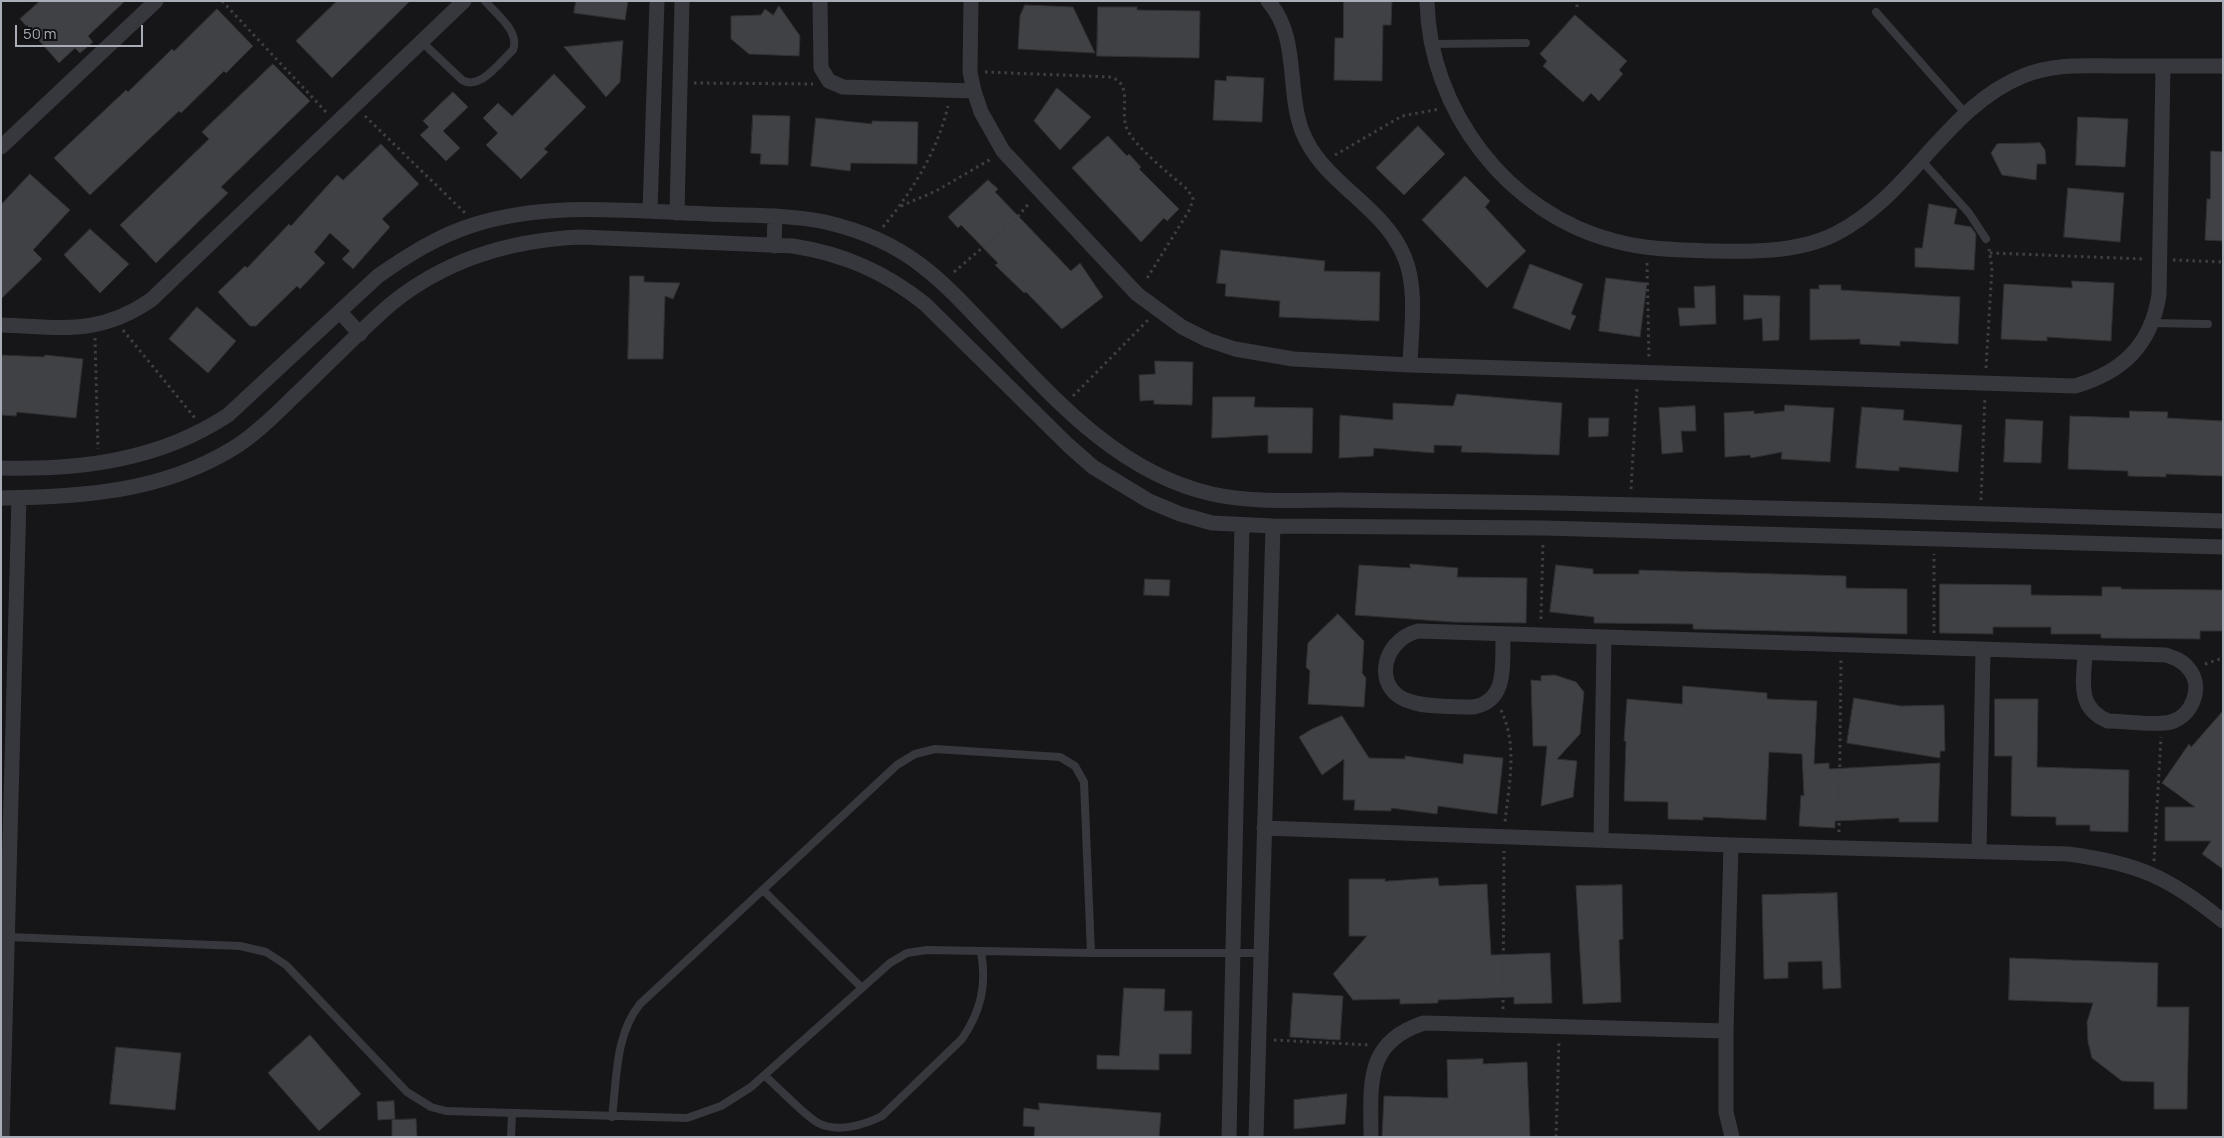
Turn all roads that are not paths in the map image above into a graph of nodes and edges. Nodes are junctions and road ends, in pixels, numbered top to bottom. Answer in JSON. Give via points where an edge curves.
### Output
{"nodes":[{"id":1,"x":156,"y":1,"type":"edge"},
{"id":2,"x":464,"y":1,"type":"edge"},
{"id":3,"x":484,"y":1,"type":"edge"},
{"id":4,"x":657,"y":1,"type":"edge"},
{"id":5,"x":682,"y":1,"type":"edge"},
{"id":6,"x":820,"y":1,"type":"edge"},
{"id":7,"x":971,"y":1,"type":"edge"},
{"id":8,"x":1268,"y":1,"type":"edge"},
{"id":9,"x":1427,"y":1,"type":"edge"},
{"id":10,"x":1876,"y":12,"type":"dead end"},
{"id":11,"x":422,"y":42,"type":"junction"},
{"id":12,"x":1526,"y":43,"type":"dead end"},
{"id":13,"x":1431,"y":44,"type":"junction"},
{"id":14,"x":2163,"y":66,"type":"junction"},
{"id":15,"x":2223,"y":66,"type":"edge"},
{"id":16,"x":974,"y":91,"type":"junction"},
{"id":17,"x":1966,"y":114,"type":"junction"},
{"id":18,"x":1,"y":147,"type":"edge"},
{"id":19,"x":1922,"y":161,"type":"junction"},
{"id":20,"x":650,"y":211,"type":"junction"},
{"id":21,"x":677,"y":213,"type":"junction"},
{"id":22,"x":775,"y":217,"type":"junction"},
{"id":23,"x":1986,"y":239,"type":"dead end"},
{"id":24,"x":774,"y":246,"type":"junction"},
{"id":25,"x":340,"y":312,"type":"junction"},
{"id":26,"x":2152,"y":323,"type":"junction"},
{"id":27,"x":2208,"y":324,"type":"dead end"},
{"id":28,"x":1,"y":325,"type":"edge"},
{"id":29,"x":360,"y":334,"type":"junction"},
{"id":30,"x":1410,"y":365,"type":"junction"},
{"id":31,"x":1,"y":468,"type":"edge"},
{"id":32,"x":1,"y":498,"type":"edge"},
{"id":33,"x":19,"y":498,"type":"junction"},
{"id":34,"x":1454,"y":502,"type":"junction"},
{"id":35,"x":2128,"y":518,"type":"junction"},
{"id":36,"x":2223,"y":521,"type":"edge"},
{"id":37,"x":1242,"y":525,"type":"junction"},
{"id":38,"x":1273,"y":526,"type":"junction"},
{"id":39,"x":1453,"y":528,"type":"junction"},
{"id":40,"x":2125,"y":545,"type":"junction"},
{"id":41,"x":2223,"y":547,"type":"edge"},
{"id":42,"x":1503,"y":634,"type":"junction"},
{"id":43,"x":1604,"y":638,"type":"junction"},
{"id":44,"x":1983,"y":650,"type":"junction"},
{"id":45,"x":2085,"y":653,"type":"junction"},
{"id":46,"x":1264,"y":828,"type":"junction"},
{"id":47,"x":1602,"y":840,"type":"junction"},
{"id":48,"x":1731,"y":845,"type":"junction"},
{"id":49,"x":1979,"y":852,"type":"junction"},
{"id":50,"x":763,"y":890,"type":"junction"},
{"id":51,"x":2223,"y":921,"type":"edge"},
{"id":52,"x":8,"y":937,"type":"junction"},
{"id":53,"x":982,"y":952,"type":"junction"},
{"id":54,"x":1090,"y":953,"type":"junction"},
{"id":55,"x":1260,"y":953,"type":"junction"},
{"id":56,"x":1234,"y":954,"type":"junction"},
{"id":57,"x":862,"y":988,"type":"junction"},
{"id":58,"x":1726,"y":1031,"type":"junction"},
{"id":59,"x":765,"y":1076,"type":"junction"},
{"id":60,"x":512,"y":1114,"type":"junction"},
{"id":61,"x":612,"y":1117,"type":"junction"},
{"id":62,"x":2,"y":1137,"type":"edge"},
{"id":63,"x":511,"y":1137,"type":"edge"},
{"id":64,"x":1229,"y":1137,"type":"edge"},
{"id":65,"x":1256,"y":1137,"type":"edge"},
{"id":66,"x":1371,"y":1137,"type":"edge"},
{"id":67,"x":1732,"y":1137,"type":"edge"}],
"edges":[{"from":1,"to":18,"type":"street"},
{"from":2,"to":11,"type":"street"},
{"from":3,"to":11,"type":"lane","via":[[512,32],[514,46],[479,82],[462,80]]},
{"from":4,"to":20,"type":"street"},
{"from":5,"to":21,"type":"street"},
{"from":6,"to":16,"type":"street","via":[[821,68],[824,76],[836,84],[843,87]]},
{"from":7,"to":16,"type":"street","via":[[970,72]]},
{"from":8,"to":30,"type":"street","via":[[1284,24],[1296,114],[1302,132],[1320,163],[1394,237],[1405,257],[1411,278]]},
{"from":9,"to":13,"type":"street"},
{"from":10,"to":17,"type":"lane"},
{"from":11,"to":28,"type":"street","via":[[150,300],[115,320],[95,326]]},
{"from":12,"to":13,"type":"lane"},
{"from":13,"to":19,"type":"street","via":[[1453,108],[1491,163],[1514,187],[1545,210],[1578,228],[1614,241],[1647,247],[1730,252],[1803,245],[1835,234],[1864,217]]},
{"from":14,"to":15,"type":"street"},
{"from":14,"to":17,"type":"street","via":[[2058,66],[2024,75],[1993,91]]},
{"from":14,"to":26,"type":"street","via":[[2159,295]]},
{"from":16,"to":30,"type":"street","via":[[991,132],[1003,151],[1157,311],[1208,340],[1264,356]]},
{"from":17,"to":19,"type":"street"},
{"from":19,"to":23,"type":"lane","via":[[1969,213]]},
{"from":20,"to":21,"type":"street"},
{"from":20,"to":25,"type":"street","via":[[538,212],[476,224],[404,258],[378,276]]},
{"from":21,"to":22,"type":"street"},
{"from":22,"to":24,"type":"street"},
{"from":22,"to":34,"type":"street","via":[[822,222],[874,238],[899,250],[942,282],[1092,432],[1134,461],[1180,484],[1212,494],[1275,500]]},
{"from":24,"to":29,"type":"street","via":[[581,237],[548,238],[519,244],[488,251],[437,273],[391,304]]},
{"from":24,"to":37,"type":"street","via":[[822,251],[850,259],[902,286],[926,304],[1093,467],[1149,502],[1212,523]]},
{"from":25,"to":29,"type":"street"},
{"from":25,"to":31,"type":"street","via":[[228,415],[205,430],[153,452],[68,466]]},
{"from":26,"to":27,"type":"lane"},
{"from":26,"to":30,"type":"street","via":[[2145,338],[2122,364],[2108,374],[2075,386]]},
{"from":29,"to":33,"type":"street","via":[[255,434],[206,462],[153,483],[126,489]]},
{"from":32,"to":33,"type":"street"},
{"from":33,"to":52,"type":"street"},
{"from":34,"to":35,"type":"street"},
{"from":34,"to":39,"type":"street"},
{"from":35,"to":36,"type":"street"},
{"from":35,"to":40,"type":"street"},
{"from":37,"to":38,"type":"street"},
{"from":37,"to":56,"type":"street"},
{"from":38,"to":39,"type":"street"},
{"from":38,"to":46,"type":"street"},
{"from":39,"to":40,"type":"street"},
{"from":40,"to":41,"type":"street"},
{"from":42,"to":42,"type":"street","via":[[1408,634],[1398,640],[1387,659],[1386,670],[1394,690],[1412,702],[1481,706],[1494,698],[1501,684]]},
{"from":42,"to":43,"type":"street"},
{"from":43,"to":44,"type":"street"},
{"from":43,"to":47,"type":"street"},
{"from":44,"to":45,"type":"street"},
{"from":44,"to":49,"type":"street"},
{"from":45,"to":45,"type":"street","via":[[2166,655],[2179,660],[2190,670],[2195,682],[2191,707],[2182,717],[2170,722],[2108,721],[2092,712],[2084,695]]},
{"from":46,"to":47,"type":"street"},
{"from":46,"to":55,"type":"street"},
{"from":47,"to":48,"type":"street"},
{"from":48,"to":49,"type":"street"},
{"from":48,"to":58,"type":"street"},
{"from":49,"to":51,"type":"street","via":[[2068,854],[2112,860],[2153,874],[2192,895]]},
{"from":50,"to":54,"type":"lane","via":[[897,766],[915,754],[934,749],[1060,756],[1075,766],[1084,782]]},
{"from":50,"to":57,"type":"lane"},
{"from":50,"to":61,"type":"lane","via":[[632,1013],[622,1037]]},
{"from":52,"to":60,"type":"lane","via":[[240,946],[266,952],[286,965],[397,1083],[418,1100],[446,1111]]},
{"from":52,"to":62,"type":"street"},
{"from":53,"to":54,"type":"lane"},
{"from":53,"to":57,"type":"lane","via":[[927,950],[908,953],[890,963]]},
{"from":53,"to":59,"type":"lane","via":[[982,998],[971,1026],[962,1039],[882,1116],[864,1124],[845,1127],[818,1123]]},
{"from":54,"to":56,"type":"lane"},
{"from":55,"to":56,"type":"lane"},
{"from":55,"to":65,"type":"street"},
{"from":56,"to":64,"type":"street"},
{"from":57,"to":59,"type":"lane"},
{"from":58,"to":66,"type":"street","via":[[1424,1023],[1404,1031],[1386,1045],[1374,1067]]},
{"from":58,"to":67,"type":"street","via":[[1726,1112]]},
{"from":59,"to":61,"type":"lane","via":[[721,1106],[688,1118]]},
{"from":60,"to":61,"type":"lane"},
{"from":60,"to":63,"type":"lane"}]}
